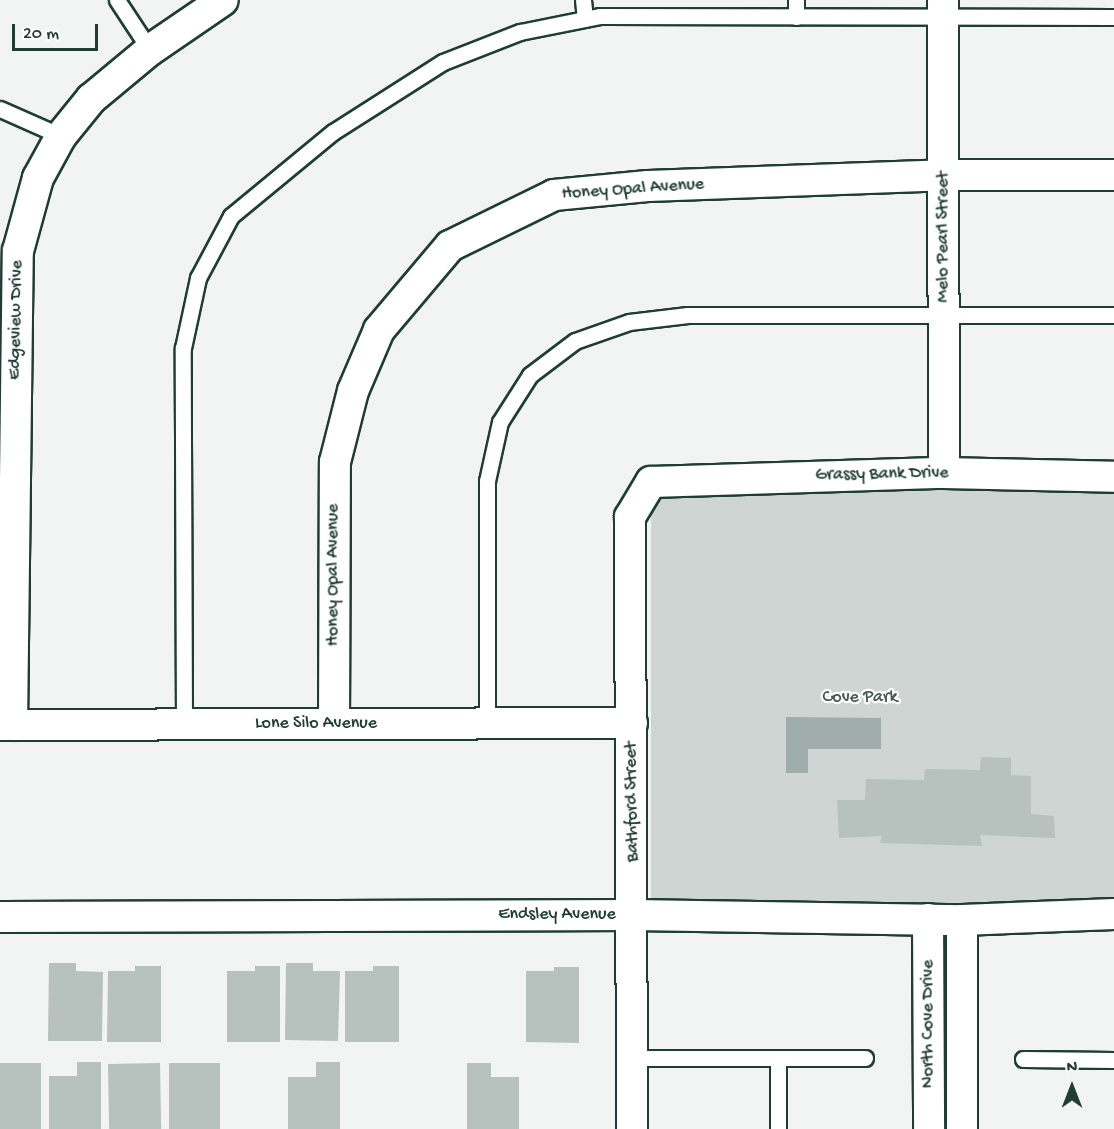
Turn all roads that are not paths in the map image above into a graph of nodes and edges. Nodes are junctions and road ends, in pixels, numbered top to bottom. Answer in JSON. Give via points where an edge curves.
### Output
{"nodes":[{"id":1,"x":117,"y":0,"type":"edge"},
{"id":2,"x":223,"y":0,"type":"edge"},
{"id":3,"x":584,"y":0,"type":"edge"},
{"id":4,"x":796,"y":0,"type":"edge"},
{"id":5,"x":943,"y":9,"type":"edge"},
{"id":6,"x":796,"y":17,"type":"junction"},
{"id":7,"x":1114,"y":17,"type":"edge"},
{"id":8,"x":585,"y":19,"type":"junction"},
{"id":9,"x":150,"y":50,"type":"junction"},
{"id":10,"x":0,"y":109,"type":"edge"},
{"id":11,"x":62,"y":136,"type":"junction"},
{"id":12,"x":944,"y":175,"type":"junction"},
{"id":13,"x":1114,"y":175,"type":"edge"},
{"id":14,"x":8,"y":314,"type":"edge"},
{"id":15,"x":1114,"y":315,"type":"edge"},
{"id":16,"x":944,"y":316,"type":"junction"},
{"id":17,"x":944,"y":473,"type":"junction"},
{"id":18,"x":1114,"y":477,"type":"edge"},
{"id":19,"x":651,"y":482,"type":"joint"},
{"id":20,"x":7,"y":529,"type":"edge"},
{"id":21,"x":632,"y":723,"type":"junction"},
{"id":22,"x":333,"y":724,"type":"junction"},
{"id":23,"x":487,"y":724,"type":"junction"},
{"id":24,"x":6,"y":725,"type":"edge"},
{"id":25,"x":184,"y":725,"type":"junction"},
{"id":26,"x":634,"y":915,"type":"junction"},
{"id":27,"x":1114,"y":915,"type":"edge"},
{"id":28,"x":0,"y":917,"type":"edge"},
{"id":29,"x":928,"y":919,"type":"junction"},
{"id":30,"x":962,"y":920,"type":"junction"},
{"id":31,"x":633,"y":1058,"type":"junction"},
{"id":32,"x":778,"y":1058,"type":"junction"},
{"id":33,"x":865,"y":1058,"type":"dead end"},
{"id":34,"x":1023,"y":1059,"type":"dead end"},
{"id":35,"x":1114,"y":1060,"type":"edge"},
{"id":36,"x":632,"y":1129,"type":"edge"},
{"id":37,"x":778,"y":1129,"type":"edge"},
{"id":38,"x":929,"y":1129,"type":"edge"},
{"id":39,"x":962,"y":1129,"type":"edge"}],
"edges":[{"from":1,"to":9,"type":"lane"},
{"from":2,"to":9,"type":"street","name":"Edgeview Drive"},
{"from":3,"to":8,"type":"lane"},
{"from":4,"to":6,"type":"lane"},
{"from":5,"to":6,"type":"lane"},
{"from":5,"to":7,"type":"lane"},
{"from":5,"to":12,"type":"street","name":"Melo Pearl Street"},
{"from":6,"to":8,"type":"lane"},
{"from":8,"to":25,"type":"lane","via":[[520,32],[443,62],[333,132],[231,216],[198,278],[183,348]]},
{"from":9,"to":11,"type":"street","name":"Edgeview Drive","via":[[91,99]]},
{"from":10,"to":11,"type":"lane"},
{"from":11,"to":14,"type":"street","name":"Edgeview Drive","via":[[38,178],[18,251]]},
{"from":12,"to":13,"type":"street","name":"Honey Opal Avenue"},
{"from":12,"to":16,"type":"street","name":"Melo Pearl Street"},
{"from":12,"to":22,"type":"street","name":"Honey Opal Avenue","via":[[648,186],[554,195],[450,246],[379,330],[353,392],[335,462]]},
{"from":14,"to":20,"type":"street","name":"Edgeview Drive"},
{"from":15,"to":16,"type":"lane"},
{"from":16,"to":17,"type":"street","name":"Melo Pearl Street"},
{"from":16,"to":23,"type":"lane","via":[[688,315],[629,322],[574,340],[530,375],[500,422],[488,481]]},
{"from":17,"to":18,"type":"street","name":"Grassy Bank Drive"},
{"from":17,"to":19,"type":"street","name":"Grassy Bank Drive"},
{"from":19,"to":21,"type":"street","name":"Bathford Street","via":[[630,517]]},
{"from":20,"to":24,"type":"street","name":"Edgeview Drive"},
{"from":21,"to":23,"type":"street","name":"Lone Silo Avenue"},
{"from":21,"to":26,"type":"street","name":"Bathford Street"},
{"from":22,"to":23,"type":"street","name":"Lone Silo Avenue"},
{"from":22,"to":25,"type":"street","name":"Lone Silo Avenue"},
{"from":24,"to":25,"type":"street","name":"Lone Silo Avenue"},
{"from":26,"to":28,"type":"street","name":"Endsley Avenue"},
{"from":26,"to":29,"type":"street","name":"Endsley Avenue"},
{"from":26,"to":31,"type":"street","name":"Bathford Street"},
{"from":27,"to":30,"type":"street","name":"Endsley Avenue"},
{"from":29,"to":30,"type":"street","name":"Endsley Avenue"},
{"from":29,"to":38,"type":"street","name":"North Cove Drive"},
{"from":30,"to":39,"type":"street","name":"North Cove Drive"},
{"from":31,"to":32,"type":"lane"},
{"from":31,"to":36,"type":"street","name":"Bathford Street"},
{"from":32,"to":33,"type":"lane"},
{"from":32,"to":37,"type":"lane"},
{"from":34,"to":35,"type":"lane"}]}
